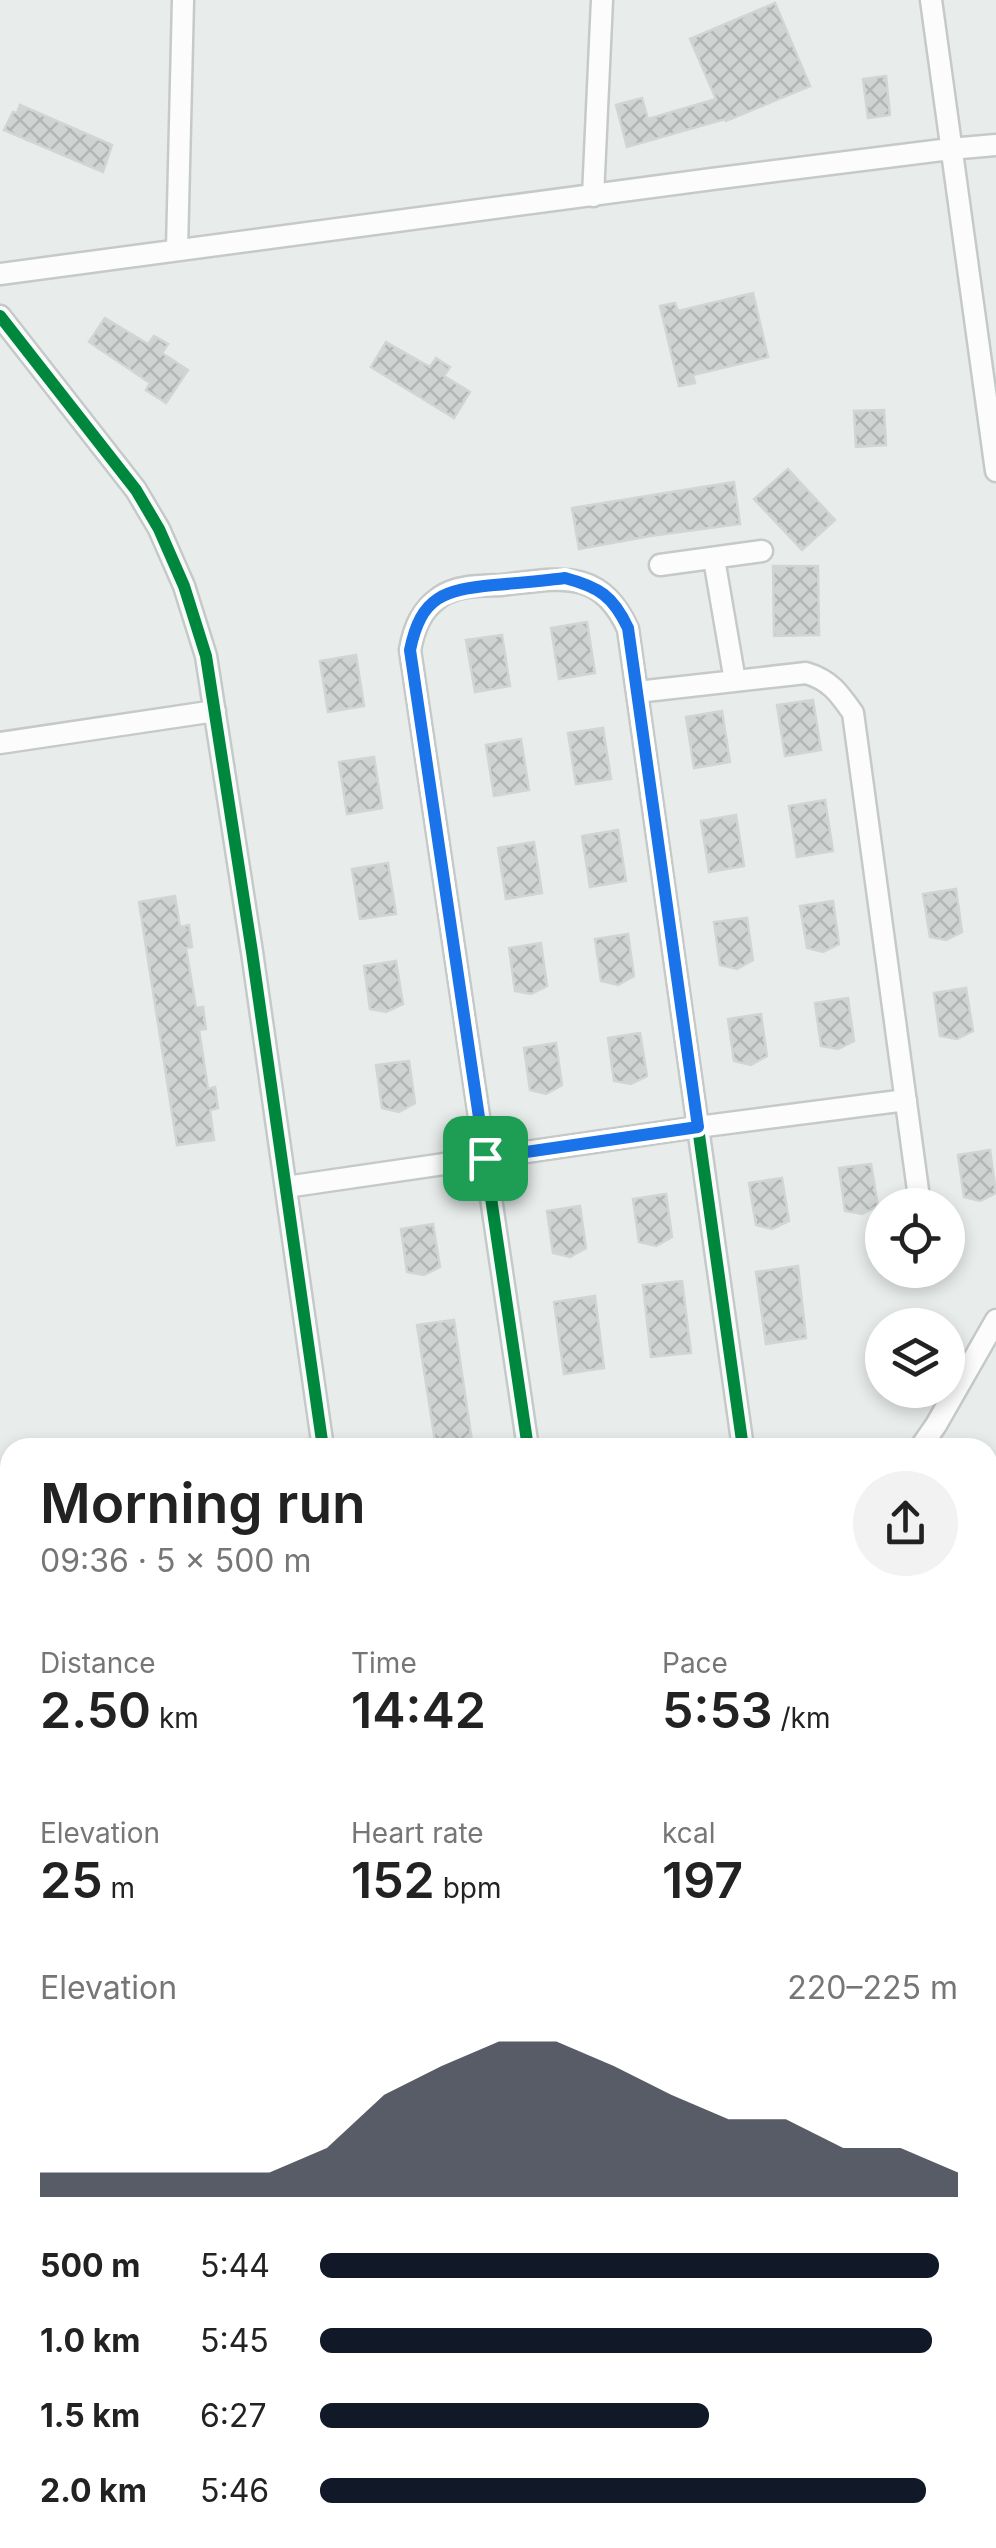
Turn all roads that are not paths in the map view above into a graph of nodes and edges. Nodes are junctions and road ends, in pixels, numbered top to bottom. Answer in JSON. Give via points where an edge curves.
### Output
{"nodes":[{"id":1,"x":183,"y":0,"type":"edge"},
{"id":2,"x":602,"y":0,"type":"edge"},
{"id":3,"x":931,"y":0,"type":"edge"},
{"id":4,"x":996,"y":145,"type":"edge"},
{"id":5,"x":950,"y":149,"type":"junction"},
{"id":6,"x":594,"y":196,"type":"junction"},
{"id":7,"x":177,"y":249,"type":"junction"},
{"id":8,"x":0,"y":274,"type":"edge"},
{"id":9,"x":0,"y":316,"type":"edge"},
{"id":10,"x":996,"y":471,"type":"edge"},
{"id":11,"x":762,"y":551,"type":"dead end"},
{"id":12,"x":714,"y":558,"type":"junction"},
{"id":13,"x":660,"y":564,"type":"dead end"},
{"id":14,"x":735,"y":681,"type":"junction"},
{"id":15,"x":637,"y":692,"type":"junction"},
{"id":16,"x":214,"y":711,"type":"junction"},
{"id":17,"x":0,"y":743,"type":"edge"},
{"id":18,"x":906,"y":1100,"type":"junction"},
{"id":19,"x":698,"y":1127,"type":"junction"},
{"id":20,"x":485,"y":1158,"type":"junction"},
{"id":21,"x":286,"y":1188,"type":"junction"},
{"id":22,"x":918,"y":1188,"type":"edge"},
{"id":23,"x":996,"y":1320,"type":"edge"},
{"id":24,"x":323,"y":1438,"type":"edge"},
{"id":25,"x":527,"y":1438,"type":"edge"},
{"id":26,"x":743,"y":1438,"type":"edge"},
{"id":27,"x":927,"y":1438,"type":"edge"}],
"edges":[{"from":1,"to":7,"type":"street"},
{"from":2,"to":6,"type":"street"},
{"from":3,"to":5,"type":"street"},
{"from":4,"to":5,"type":"street"},
{"from":5,"to":6,"type":"street"},
{"from":5,"to":10,"type":"street"},
{"from":6,"to":7,"type":"street"},
{"from":7,"to":8,"type":"street"},
{"from":9,"to":16,"type":"street","via":[[159,529],[206,656]]},
{"from":11,"to":12,"type":"street"},
{"from":12,"to":13,"type":"street"},
{"from":12,"to":14,"type":"street"},
{"from":14,"to":15,"type":"street"},
{"from":14,"to":18,"type":"street","via":[[806,673],[834,687],[853,713]]},
{"from":15,"to":19,"type":"street"},
{"from":15,"to":20,"type":"street","via":[[628,628],[606,595],[586,584],[565,578],[460,588],[427,608],[415,626],[410,650]]},
{"from":16,"to":17,"type":"street"},
{"from":16,"to":21,"type":"street"},
{"from":18,"to":19,"type":"street"},
{"from":18,"to":22,"type":"street"},
{"from":19,"to":20,"type":"street"},
{"from":19,"to":26,"type":"street"},
{"from":20,"to":21,"type":"street"},
{"from":20,"to":25,"type":"street"},
{"from":21,"to":24,"type":"street"},
{"from":23,"to":27,"type":"street"}]}
